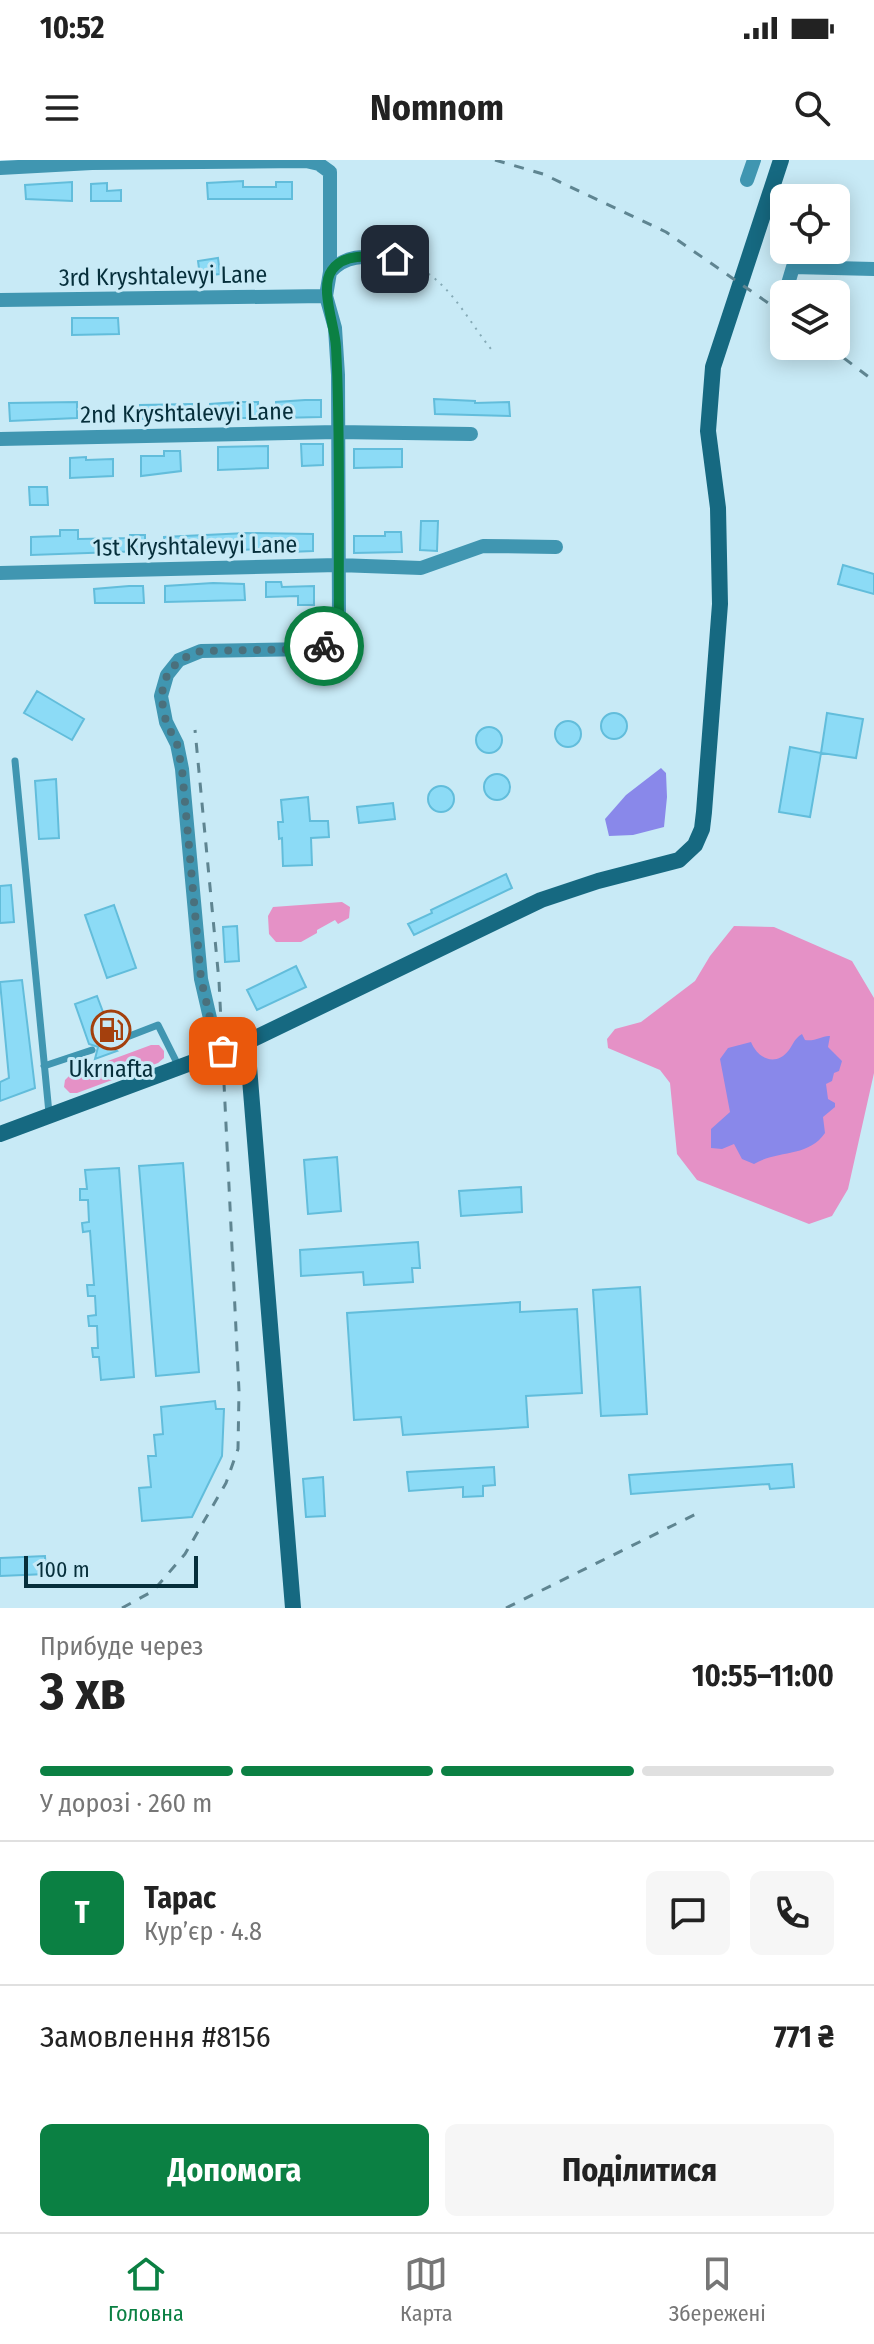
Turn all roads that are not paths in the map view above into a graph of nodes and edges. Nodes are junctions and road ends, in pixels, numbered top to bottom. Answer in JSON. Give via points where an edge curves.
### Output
{"nodes":[{"id":1,"x":754,"y":160,"type":"edge"},
{"id":2,"x":781,"y":160,"type":"edge"},
{"id":3,"x":0,"y":168,"type":"edge"},
{"id":4,"x":747,"y":180,"type":"dead end"},
{"id":5,"x":395,"y":259,"type":"road end"},
{"id":6,"x":874,"y":269,"type":"edge"},
{"id":7,"x":330,"y":272,"type":"junction"},
{"id":8,"x":789,"y":280,"type":"edge"},
{"id":9,"x":326,"y":296,"type":"junction"},
{"id":10,"x":0,"y":300,"type":"edge"},
{"id":11,"x":337,"y":432,"type":"junction"},
{"id":12,"x":471,"y":434,"type":"dead end"},
{"id":13,"x":0,"y":439,"type":"edge"},
{"id":14,"x":556,"y":547,"type":"dead end"},
{"id":15,"x":338,"y":565,"type":"junction"},
{"id":16,"x":0,"y":573,"type":"edge"},
{"id":17,"x":15,"y":761,"type":"dead end"},
{"id":18,"x":114,"y":1042,"type":"dead end"},
{"id":19,"x":247,"y":1042,"type":"junction"},
{"id":20,"x":92,"y":1050,"type":"dead end"},
{"id":21,"x":218,"y":1053,"type":"junction"},
{"id":22,"x":44,"y":1066,"type":"junction"},
{"id":23,"x":180,"y":1067,"type":"junction"},
{"id":24,"x":49,"y":1116,"type":"junction"},
{"id":25,"x":0,"y":1134,"type":"edge"},
{"id":26,"x":293,"y":1608,"type":"edge"}],
"edges":[{"from":1,"to":4,"type":"street"},
{"from":2,"to":19,"type":"street","via":[[713,367],[708,431],[718,508],[720,604],[703,820],[695,845],[679,860],[541,900]]},
{"from":3,"to":7,"type":"street","via":[[319,164],[330,172]]},
{"from":5,"to":7,"type":"street","via":[[364,256],[340,261]]},
{"from":6,"to":8,"type":"street","via":[[793,267]]},
{"from":7,"to":9,"type":"street"},
{"from":9,"to":10,"type":"street","name":"3rd Kryshtalevyi Lane"},
{"from":9,"to":11,"type":"street","via":[[335,328]]},
{"from":11,"to":12,"type":"street","name":"2nd Kryshtalevyi Lane"},
{"from":11,"to":13,"type":"street","name":"2nd Kryshtalevyi Lane"},
{"from":11,"to":15,"type":"street"},
{"from":14,"to":15,"type":"street","name":"1st Kryshtalevyi Lane","via":[[483,546],[421,568]]},
{"from":15,"to":16,"type":"street","name":"1st Kryshtalevyi Lane"},
{"from":15,"to":21,"type":"street","via":[[339,622],[327,646],[201,651],[179,660],[167,675],[161,696],[182,769],[201,979]]},
{"from":17,"to":22,"type":"lane"},
{"from":18,"to":23,"type":"lane","via":[[158,1025]]},
{"from":19,"to":21,"type":"street"},
{"from":19,"to":26,"type":"street"},
{"from":20,"to":22,"type":"lane"},
{"from":21,"to":23,"type":"street"},
{"from":22,"to":24,"type":"lane"},
{"from":23,"to":24,"type":"street"},
{"from":24,"to":25,"type":"street"}]}
